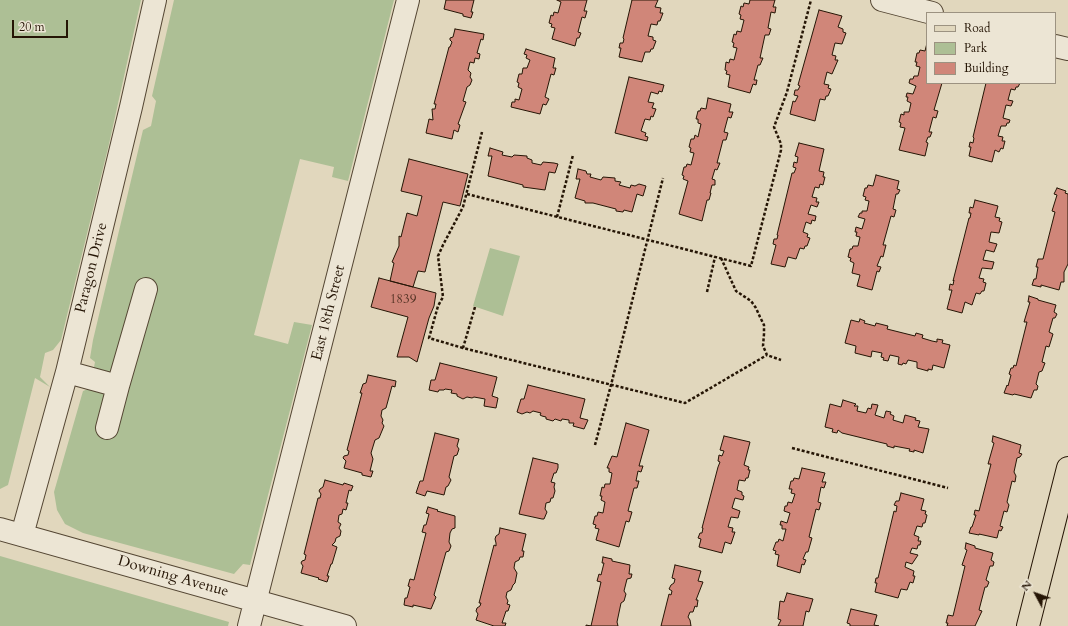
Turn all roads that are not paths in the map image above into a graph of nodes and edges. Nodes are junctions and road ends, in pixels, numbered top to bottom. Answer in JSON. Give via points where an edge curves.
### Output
{"nodes":[{"id":1,"x":155,"y":0,"type":"edge"},
{"id":2,"x":408,"y":0,"type":"edge"},
{"id":3,"x":882,"y":0,"type":"edge"},
{"id":4,"x":927,"y":8,"type":"edge"},
{"id":5,"x":1056,"y":46,"type":"edge"},
{"id":6,"x":1068,"y":49,"type":"edge"},
{"id":7,"x":146,"y":289,"type":"dead end"},
{"id":8,"x":67,"y":372,"type":"junction"},
{"id":9,"x":118,"y":386,"type":"junction"},
{"id":10,"x":107,"y":428,"type":"dead end"},
{"id":11,"x":1068,"y":468,"type":"edge"},
{"id":12,"x":0,"y":529,"type":"edge"},
{"id":13,"x":22,"y":535,"type":"junction"},
{"id":14,"x":256,"y":601,"type":"junction"},
{"id":15,"x":250,"y":626,"type":"edge"},
{"id":16,"x":345,"y":626,"type":"edge"},
{"id":17,"x":1028,"y":626,"type":"edge"}],
"edges":[{"from":1,"to":8,"type":"street","name":"Paragon Drive"},
{"from":2,"to":14,"type":"street","name":"East 18th Street"},
{"from":3,"to":4,"type":"street"},
{"from":5,"to":6,"type":"street"},
{"from":7,"to":9,"type":"street"},
{"from":8,"to":9,"type":"street"},
{"from":8,"to":13,"type":"street","name":"Paragon Drive"},
{"from":9,"to":10,"type":"street"},
{"from":11,"to":17,"type":"main road"},
{"from":12,"to":13,"type":"street","name":"Downing Avenue"},
{"from":13,"to":14,"type":"street","name":"Downing Avenue"},
{"from":14,"to":15,"type":"street","name":"East 18th Street"},
{"from":14,"to":16,"type":"street","name":"Downing Avenue"}]}
